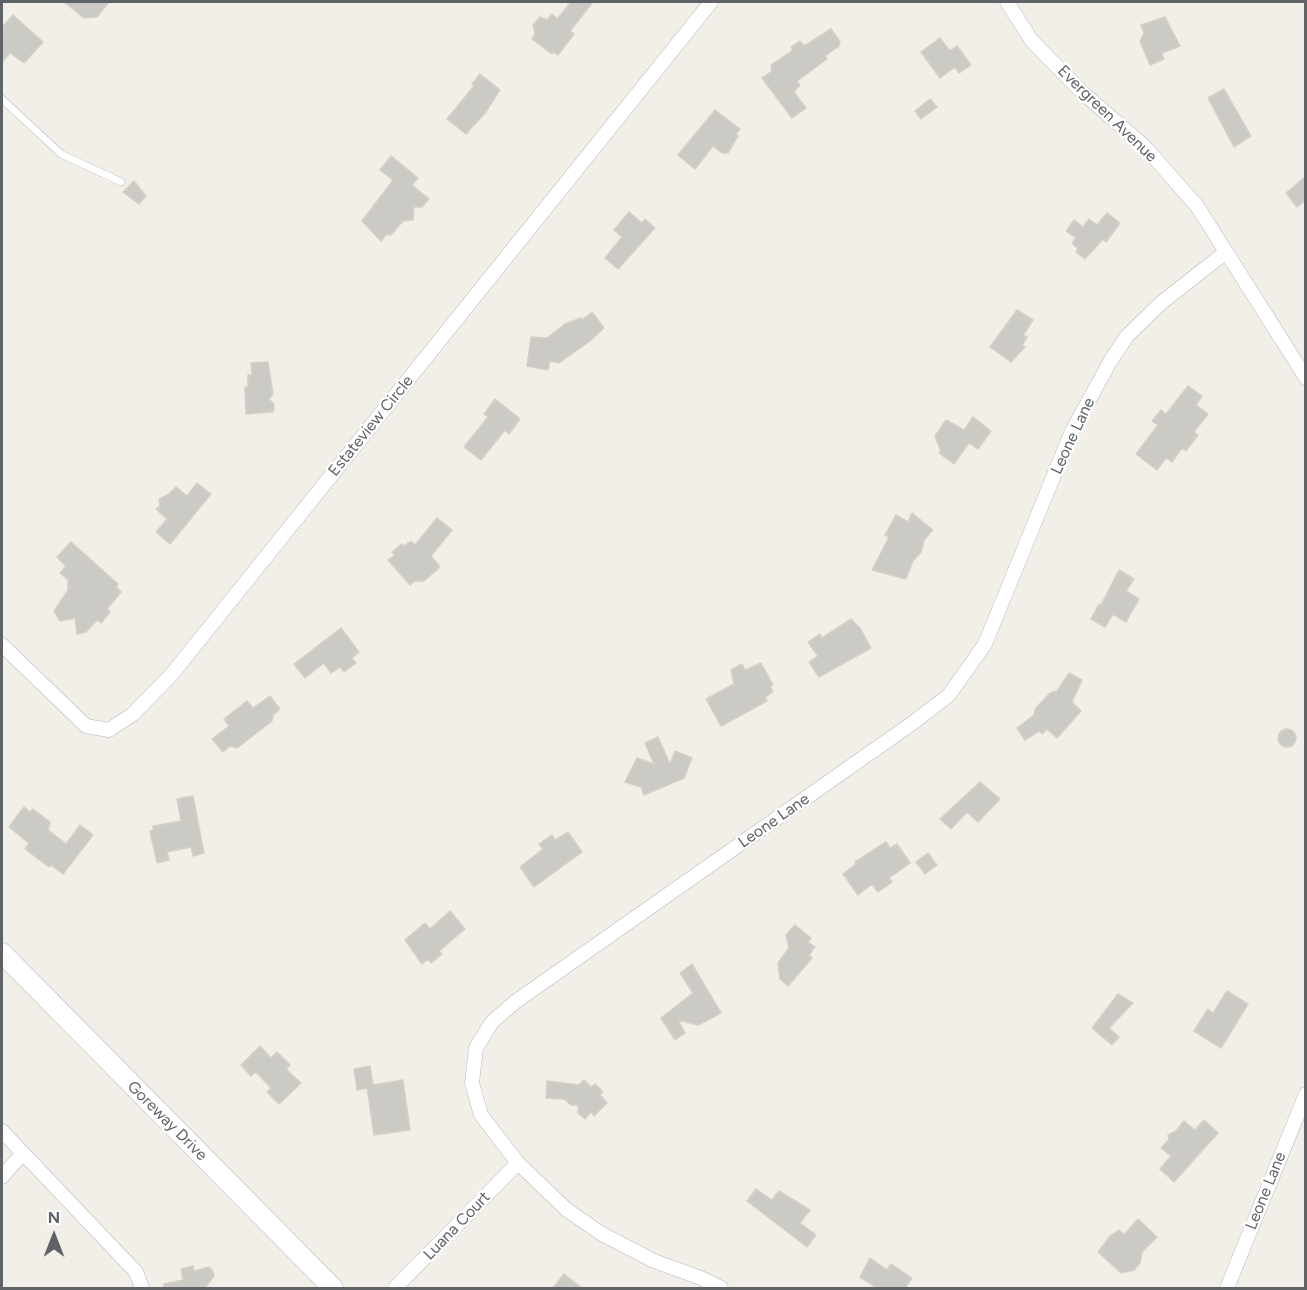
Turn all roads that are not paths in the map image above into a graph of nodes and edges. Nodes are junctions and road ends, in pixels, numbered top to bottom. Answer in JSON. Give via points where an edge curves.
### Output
{"nodes":[{"id":1,"x":711,"y":2,"type":"edge"},
{"id":2,"x":1007,"y":2,"type":"edge"},
{"id":3,"x":2,"y":99,"type":"edge"},
{"id":4,"x":121,"y":182,"type":"dead end"},
{"id":5,"x":1226,"y":252,"type":"junction"},
{"id":6,"x":1305,"y":378,"type":"edge"},
{"id":7,"x":2,"y":645,"type":"edge"},
{"id":8,"x":2,"y":953,"type":"edge"},
{"id":9,"x":1305,"y":1094,"type":"edge"},
{"id":10,"x":2,"y":1131,"type":"edge"},
{"id":11,"x":23,"y":1153,"type":"junction"},
{"id":12,"x":518,"y":1163,"type":"junction"},
{"id":13,"x":2,"y":1177,"type":"edge"},
{"id":14,"x":142,"y":1288,"type":"edge"},
{"id":15,"x":333,"y":1288,"type":"edge"},
{"id":16,"x":395,"y":1288,"type":"edge"},
{"id":17,"x":721,"y":1288,"type":"edge"},
{"id":18,"x":1227,"y":1288,"type":"edge"}],
"edges":[{"from":1,"to":7,"type":"street","name":"Estateview Circle","via":[[168,679],[134,714],[110,730],[86,726]]},
{"from":2,"to":5,"type":"street","name":"Evergreen Avenue","via":[[1032,41],[1083,93],[1144,146],[1197,206]]},
{"from":3,"to":4,"type":"lane","via":[[61,154]]},
{"from":5,"to":6,"type":"street","name":"Evergreen Avenue"},
{"from":5,"to":12,"type":"street","name":"Leone Lane","via":[[1161,303],[1127,336],[1111,360],[1072,431],[985,644],[949,695],[514,1002],[492,1022],[476,1048],[472,1083],[481,1115]]},
{"from":8,"to":15,"type":"street","name":"Goreway Drive"},
{"from":9,"to":18,"type":"street","name":"Leone Lane"},
{"from":10,"to":11,"type":"street"},
{"from":11,"to":13,"type":"street"},
{"from":11,"to":14,"type":"street","via":[[136,1272]]},
{"from":12,"to":16,"type":"street","name":"Luana Court"},
{"from":12,"to":17,"type":"street","name":"Leone Lane","via":[[567,1210],[602,1234],[654,1261]]}]}
